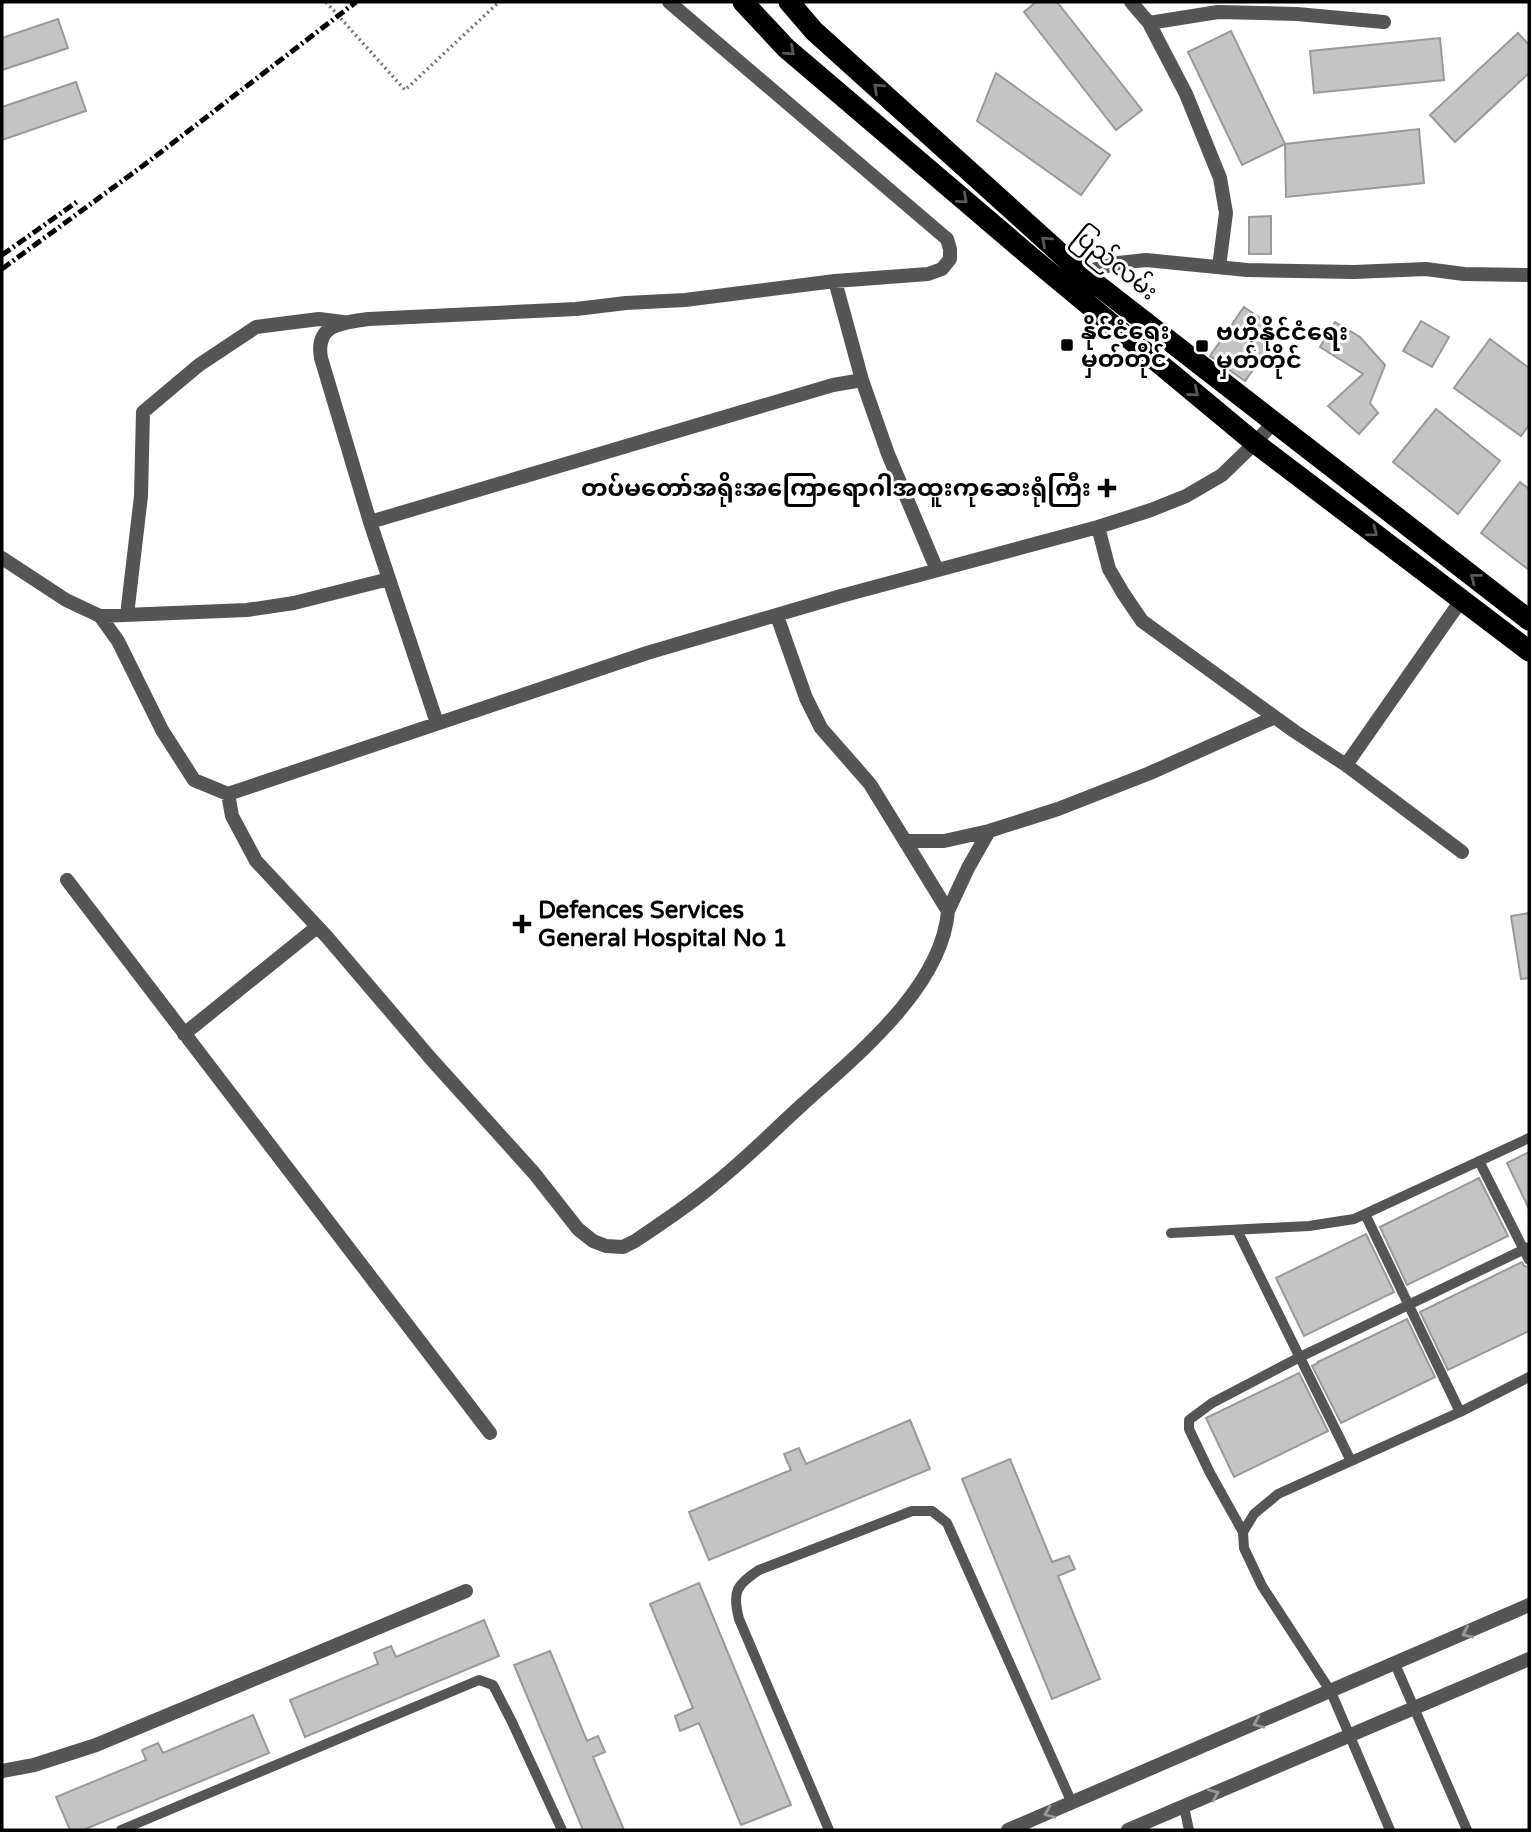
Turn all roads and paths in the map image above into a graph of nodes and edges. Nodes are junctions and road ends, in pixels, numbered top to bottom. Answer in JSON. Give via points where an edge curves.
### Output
{"nodes":[{"id":1,"x":326,"y":2,"type":"edge"},
{"id":2,"x":499,"y":2,"type":"edge"},
{"id":3,"x":669,"y":2,"type":"edge"},
{"id":4,"x":743,"y":2,"type":"edge"},
{"id":5,"x":789,"y":2,"type":"edge"},
{"id":6,"x":1131,"y":2,"type":"edge"},
{"id":7,"x":1384,"y":22,"type":"dead end"},
{"id":8,"x":1149,"y":23,"type":"junction"},
{"id":9,"x":1219,"y":267,"type":"junction"},
{"id":10,"x":1529,"y":275,"type":"edge"},
{"id":11,"x":835,"y":281,"type":"junction"},
{"id":12,"x":1076,"y":282,"type":"junction"},
{"id":13,"x":348,"y":322,"type":"junction"},
{"id":14,"x":862,"y":380,"type":"junction"},
{"id":15,"x":1273,"y":423,"type":"junction"},
{"id":16,"x":1255,"y":443,"type":"junction"},
{"id":17,"x":370,"y":522,"type":"junction"},
{"id":18,"x":1098,"y":527,"type":"junction"},
{"id":19,"x":2,"y":558,"type":"edge"},
{"id":20,"x":937,"y":570,"type":"junction"},
{"id":21,"x":390,"y":579,"type":"junction"},
{"id":22,"x":1462,"y":599,"type":"junction"},
{"id":23,"x":127,"y":615,"type":"junction"},
{"id":24,"x":100,"y":616,"type":"junction"},
{"id":25,"x":778,"y":616,"type":"junction"},
{"id":26,"x":1529,"y":620,"type":"edge"},
{"id":27,"x":1529,"y":651,"type":"edge"},
{"id":28,"x":1275,"y":717,"type":"junction"},
{"id":29,"x":437,"y":723,"type":"junction"},
{"id":30,"x":1346,"y":765,"type":"junction"},
{"id":31,"x":228,"y":794,"type":"junction"},
{"id":32,"x":989,"y":831,"type":"junction"},
{"id":33,"x":906,"y":841,"type":"junction"},
{"id":34,"x":1462,"y":852,"type":"dead end"},
{"id":35,"x":67,"y":880,"type":"dead end"},
{"id":36,"x":948,"y":911,"type":"junction"},
{"id":37,"x":317,"y":927,"type":"junction"},
{"id":38,"x":184,"y":1034,"type":"junction"},
{"id":39,"x":1529,"y":1138,"type":"edge"},
{"id":40,"x":1479,"y":1161,"type":"junction"},
{"id":41,"x":1365,"y":1214,"type":"junction"},
{"id":42,"x":1237,"y":1230,"type":"junction"},
{"id":43,"x":1171,"y":1233,"type":"dead end"},
{"id":44,"x":1527,"y":1248,"type":"edge"},
{"id":45,"x":1529,"y":1260,"type":"edge"},
{"id":46,"x":1409,"y":1306,"type":"junction"},
{"id":47,"x":1300,"y":1357,"type":"junction"},
{"id":48,"x":1529,"y":1377,"type":"edge"},
{"id":49,"x":1460,"y":1412,"type":"junction"},
{"id":50,"x":490,"y":1433,"type":"dead end"},
{"id":51,"x":1351,"y":1461,"type":"junction"},
{"id":52,"x":1243,"y":1532,"type":"junction"},
{"id":53,"x":466,"y":1591,"type":"dead end"},
{"id":54,"x":1529,"y":1605,"type":"edge"},
{"id":55,"x":1529,"y":1660,"type":"edge"},
{"id":56,"x":1395,"y":1664,"type":"junction"},
{"id":57,"x":1331,"y":1692,"type":"junction"},
{"id":58,"x":1415,"y":1709,"type":"junction"},
{"id":59,"x":1351,"y":1737,"type":"junction"},
{"id":60,"x":2,"y":1772,"type":"edge"},
{"id":61,"x":1072,"y":1803,"type":"junction"},
{"id":62,"x":1184,"y":1807,"type":"junction"},
{"id":63,"x":121,"y":1830,"type":"edge"},
{"id":64,"x":562,"y":1830,"type":"edge"},
{"id":65,"x":829,"y":1830,"type":"edge"},
{"id":66,"x":1008,"y":1830,"type":"edge"},
{"id":67,"x":1128,"y":1830,"type":"edge"},
{"id":68,"x":1189,"y":1830,"type":"edge"},
{"id":69,"x":1390,"y":1830,"type":"edge"},
{"id":70,"x":1467,"y":1830,"type":"edge"}],
"edges":[{"from":1,"to":2,"type":"path","via":[[405,90]]},
{"from":3,"to":11,"type":"street","via":[[947,239],[950,259],[942,269]]},
{"from":4,"to":12,"type":"highway","one_way":true,"via":[[786,48]]},
{"from":12,"to":5,"type":"highway","name":"ပြည်လမ်း","one_way":true},
{"from":6,"to":8,"type":"street"},
{"from":7,"to":8,"type":"street","via":[[1218,12]]},
{"from":8,"to":9,"type":"street","via":[[1186,94],[1220,178],[1226,212]]},
{"from":9,"to":10,"type":"street"},
{"from":9,"to":12,"type":"street","via":[[1146,260],[1118,263]]},
{"from":11,"to":13,"type":"street","via":[[685,300]]},
{"from":11,"to":14,"type":"street"},
{"from":12,"to":15,"type":"highway","name":"ပြည်လမ်း"},
{"from":12,"to":16,"type":"highway","one_way":true},
{"from":13,"to":17,"type":"street","via":[[332,327],[318,344]]},
{"from":13,"to":23,"type":"street","via":[[319,319],[256,327],[199,365],[143,412],[141,496]]},
{"from":14,"to":17,"type":"street","via":[[833,384]]},
{"from":14,"to":20,"type":"street"},
{"from":15,"to":16,"type":"street"},
{"from":26,"to":15,"type":"highway","name":"ပြည်လမ်း","one_way":true},
{"from":16,"to":18,"type":"street","via":[[1222,475],[1186,496]]},
{"from":16,"to":22,"type":"highway","one_way":true},
{"from":17,"to":21,"type":"street"},
{"from":18,"to":20,"type":"street"},
{"from":18,"to":28,"type":"street","via":[[1110,569],[1142,621]]},
{"from":19,"to":24,"type":"street","via":[[66,600]]},
{"from":20,"to":25,"type":"street"},
{"from":21,"to":23,"type":"street","via":[[247,610]]},
{"from":21,"to":29,"type":"street"},
{"from":22,"to":27,"type":"highway"},
{"from":22,"to":30,"type":"street"},
{"from":23,"to":24,"type":"street"},
{"from":24,"to":31,"type":"street","via":[[194,780]]},
{"from":25,"to":29,"type":"street"},
{"from":25,"to":33,"type":"street","via":[[821,728],[870,784]]},
{"from":28,"to":30,"type":"street"},
{"from":28,"to":32,"type":"street","via":[[1150,773]]},
{"from":29,"to":31,"type":"street"},
{"from":30,"to":34,"type":"street"},
{"from":31,"to":37,"type":"street","via":[[232,816],[256,861]]},
{"from":32,"to":33,"type":"street","via":[[944,841]]},
{"from":32,"to":36,"type":"street"},
{"from":33,"to":36,"type":"street"},
{"from":35,"to":38,"type":"street"},
{"from":36,"to":37,"type":"street","via":[[932,963],[912,996],[854,1058],[714,1185],[623,1247],[593,1241],[578,1229]]},
{"from":37,"to":38,"type":"street"},
{"from":38,"to":50,"type":"street"},
{"from":39,"to":40,"type":"lane"},
{"from":40,"to":41,"type":"lane"},
{"from":40,"to":44,"type":"lane"},
{"from":41,"to":42,"type":"lane","via":[[1309,1226]]},
{"from":41,"to":46,"type":"lane"},
{"from":42,"to":43,"type":"lane"},
{"from":42,"to":47,"type":"lane"},
{"from":44,"to":45,"type":"lane"},
{"from":44,"to":46,"type":"lane"},
{"from":46,"to":47,"type":"lane"},
{"from":46,"to":49,"type":"lane"},
{"from":47,"to":51,"type":"lane"},
{"from":47,"to":52,"type":"lane","via":[[1189,1420],[1210,1473]]},
{"from":48,"to":49,"type":"lane"},
{"from":49,"to":51,"type":"lane"},
{"from":51,"to":52,"type":"lane","via":[[1278,1494],[1254,1514]]},
{"from":52,"to":57,"type":"lane","via":[[1244,1548],[1262,1586]]},
{"from":53,"to":60,"type":"street","via":[[96,1745]]},
{"from":54,"to":56,"type":"street","one_way":true},
{"from":55,"to":58,"type":"street"},
{"from":56,"to":57,"type":"street"},
{"from":56,"to":58,"type":"lane"},
{"from":57,"to":59,"type":"lane"},
{"from":57,"to":61,"type":"street","one_way":true},
{"from":58,"to":59,"type":"street"},
{"from":58,"to":70,"type":"lane"},
{"from":62,"to":59,"type":"street","one_way":true},
{"from":59,"to":69,"type":"lane"},
{"from":61,"to":65,"type":"lane","via":[[947,1523],[932,1511],[912,1511],[759,1570],[738,1589],[739,1619]]},
{"from":61,"to":66,"type":"street","one_way":true},
{"from":62,"to":67,"type":"street"},
{"from":62,"to":68,"type":"lane"},
{"from":63,"to":64,"type":"lane","via":[[479,1680],[493,1685]]}]}
